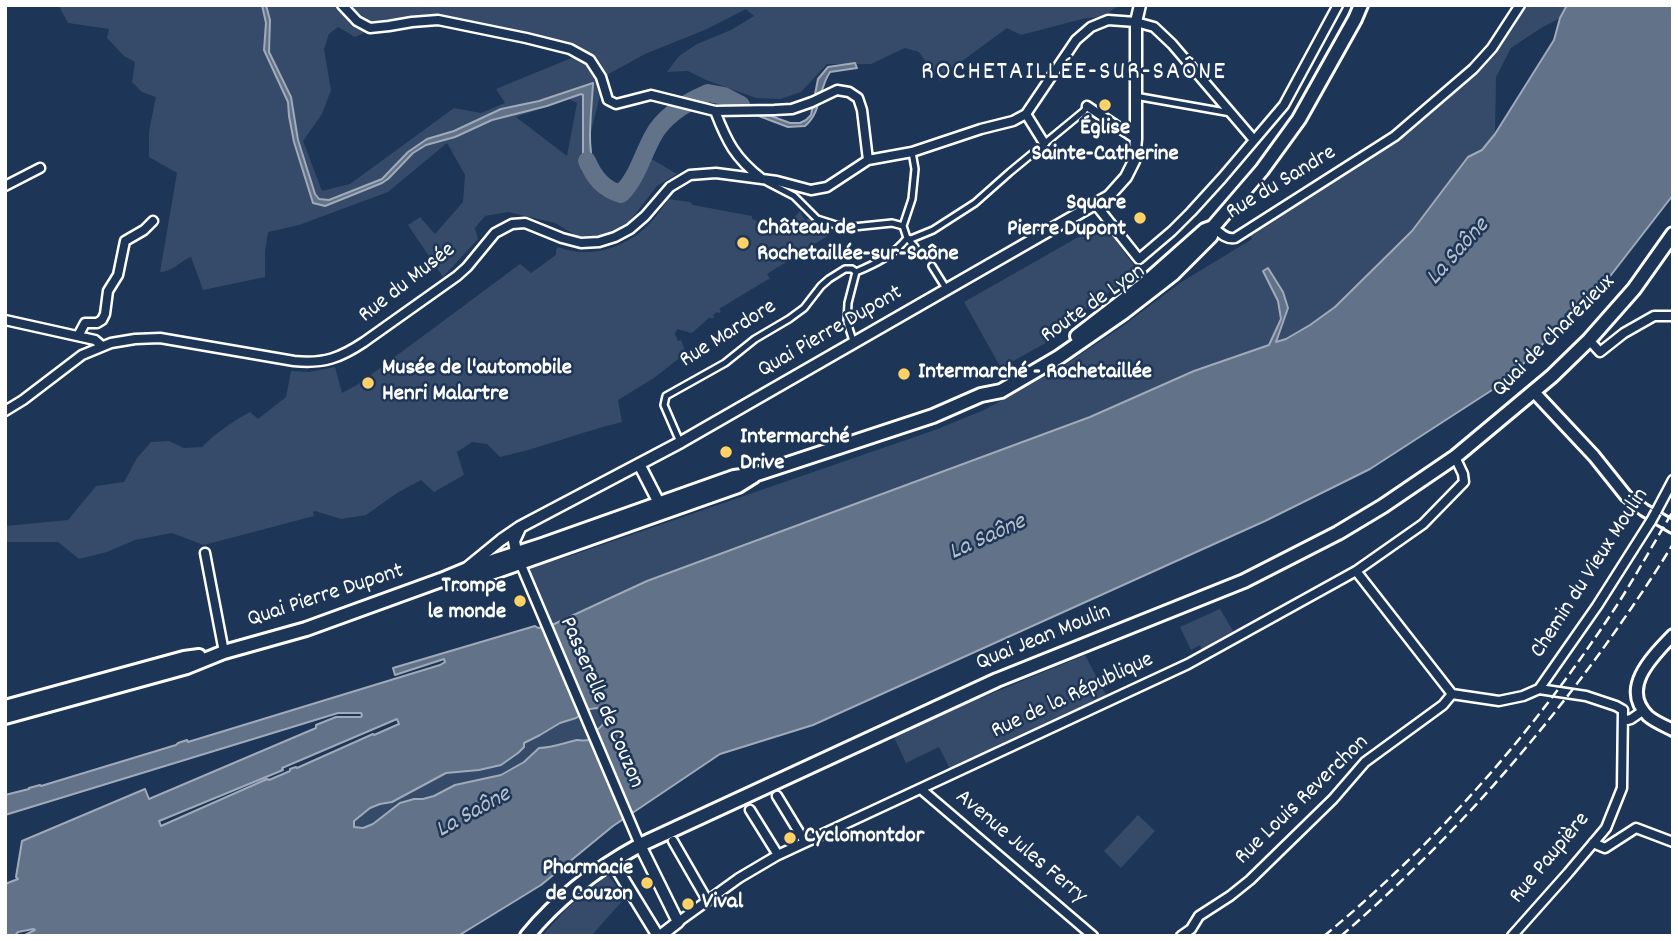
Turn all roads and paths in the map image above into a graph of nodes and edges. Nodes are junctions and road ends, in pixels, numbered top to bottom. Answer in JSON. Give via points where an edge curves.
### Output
{"nodes":[{"id":1,"x":342,"y":5,"type":"edge"},
{"id":2,"x":1140,"y":5,"type":"edge"},
{"id":3,"x":1338,"y":5,"type":"edge"},
{"id":4,"x":1361,"y":5,"type":"edge"},
{"id":5,"x":1520,"y":5,"type":"edge"},
{"id":6,"x":1136,"y":22,"type":"junction"},
{"id":7,"x":1135,"y":96,"type":"junction"},
{"id":8,"x":1087,"y":106,"type":"joint"},
{"id":9,"x":715,"y":111,"type":"junction"},
{"id":10,"x":1231,"y":113,"type":"junction"},
{"id":11,"x":1026,"y":114,"type":"junction"},
{"id":12,"x":1136,"y":139,"type":"junction"},
{"id":13,"x":1254,"y":140,"type":"junction"},
{"id":14,"x":1044,"y":143,"type":"junction"},
{"id":15,"x":912,"y":152,"type":"junction"},
{"id":16,"x":868,"y":160,"type":"junction"},
{"id":17,"x":40,"y":168,"type":"dead end"},
{"id":18,"x":764,"y":181,"type":"junction"},
{"id":19,"x":5,"y":186,"type":"edge"},
{"id":20,"x":1096,"y":205,"type":"junction"},
{"id":21,"x":153,"y":221,"type":"dead end"},
{"id":22,"x":903,"y":226,"type":"junction"},
{"id":23,"x":1213,"y":228,"type":"junction"},
{"id":24,"x":1673,"y":234,"type":"edge"},
{"id":25,"x":906,"y":238,"type":"junction"},
{"id":26,"x":915,"y":247,"type":"dead end"},
{"id":27,"x":932,"y":266,"type":"dead end"},
{"id":28,"x":856,"y":272,"type":"junction"},
{"id":29,"x":947,"y":290,"type":"junction"},
{"id":30,"x":1673,"y":316,"type":"edge"},
{"id":31,"x":5,"y":320,"type":"edge"},
{"id":32,"x":78,"y":336,"type":"junction"},
{"id":33,"x":1588,"y":340,"type":"junction"},
{"id":34,"x":854,"y":344,"type":"junction"},
{"id":35,"x":102,"y":346,"type":"junction"},
{"id":36,"x":1534,"y":392,"type":"junction"},
{"id":37,"x":5,"y":411,"type":"edge"},
{"id":38,"x":681,"y":442,"type":"junction"},
{"id":39,"x":1455,"y":457,"type":"junction"},
{"id":40,"x":639,"y":464,"type":"junction"},
{"id":41,"x":757,"y":474,"type":"junction"},
{"id":42,"x":1673,"y":480,"type":"edge"},
{"id":43,"x":659,"y":503,"type":"junction"},
{"id":44,"x":520,"y":527,"type":"junction"},
{"id":45,"x":1673,"y":527,"type":"edge"},
{"id":46,"x":205,"y":553,"type":"dead end"},
{"id":47,"x":518,"y":557,"type":"junction"},
{"id":48,"x":465,"y":570,"type":"junction"},
{"id":49,"x":1356,"y":571,"type":"junction"},
{"id":50,"x":441,"y":580,"type":"junction"},
{"id":51,"x":1673,"y":635,"type":"edge"},
{"id":52,"x":224,"y":652,"type":"junction"},
{"id":53,"x":1539,"y":689,"type":"junction"},
{"id":54,"x":1452,"y":694,"type":"junction"},
{"id":55,"x":1637,"y":698,"type":"junction"},
{"id":56,"x":5,"y":707,"type":"edge"},
{"id":57,"x":1623,"y":710,"type":"junction"},
{"id":58,"x":1644,"y":710,"type":"junction"},
{"id":59,"x":5,"y":717,"type":"edge"},
{"id":60,"x":1623,"y":721,"type":"junction"},
{"id":61,"x":1673,"y":730,"type":"edge"},
{"id":62,"x":922,"y":790,"type":"junction"},
{"id":63,"x":777,"y":796,"type":"dead end"},
{"id":64,"x":750,"y":810,"type":"dead end"},
{"id":65,"x":637,"y":839,"type":"junction"},
{"id":66,"x":673,"y":841,"type":"dead end"},
{"id":67,"x":805,"y":842,"type":"junction"},
{"id":68,"x":1673,"y":842,"type":"edge"},
{"id":69,"x":1593,"y":843,"type":"junction"},
{"id":70,"x":778,"y":855,"type":"junction"},
{"id":71,"x":612,"y":861,"type":"junction"},
{"id":72,"x":707,"y":900,"type":"junction"},
{"id":73,"x":678,"y":922,"type":"junction"},
{"id":74,"x":527,"y":936,"type":"edge"},
{"id":75,"x":659,"y":936,"type":"edge"},
{"id":76,"x":1093,"y":936,"type":"edge"},
{"id":77,"x":1181,"y":936,"type":"edge"},
{"id":78,"x":1512,"y":936,"type":"edge"}],
"edges":[{"from":1,"to":9,"type":"street","via":[[370,28],[438,20],[570,49],[590,61],[608,100],[616,104],[651,96]]},
{"from":2,"to":6,"type":"street","name":"Quai Pierre Dupont"},
{"from":3,"to":13,"type":"street","via":[[1292,94]]},
{"from":4,"to":23,"type":"main road","name":"Route de Lyon","via":[[1299,119]]},
{"from":5,"to":23,"type":"street","name":"Rue du Sandre","via":[[1473,69],[1395,136],[1235,237],[1223,236]]},
{"from":6,"to":7,"type":"street","name":"Quai Pierre Dupont"},
{"from":6,"to":10,"type":"street","via":[[1154,27],[1172,44]]},
{"from":6,"to":11,"type":"street","via":[[1108,20],[1091,27],[1076,40]]},
{"from":7,"to":10,"type":"street"},
{"from":7,"to":12,"type":"street","name":"Quai Pierre Dupont"},
{"from":8,"to":12,"type":"street"},
{"from":8,"to":14,"type":"street"},
{"from":9,"to":16,"type":"street","via":[[792,109],[837,90],[849,92],[858,98],[862,110]]},
{"from":9,"to":18,"type":"street","via":[[730,146]]},
{"from":10,"to":13,"type":"street"},
{"from":11,"to":14,"type":"street"},
{"from":11,"to":15,"type":"street","name":"Rue du Musée"},
{"from":12,"to":20,"type":"street","name":"Quai Pierre Dupont","via":[[1134,161],[1126,177]]},
{"from":13,"to":20,"type":"street","via":[[1191,212],[1139,259]]},
{"from":14,"to":25,"type":"street","via":[[975,204],[933,230]]},
{"from":15,"to":16,"type":"street","name":"Rue du Musée"},
{"from":15,"to":22,"type":"street","via":[[912,199]]},
{"from":16,"to":18,"type":"street","name":"Rue du Musée","via":[[827,187],[811,190]]},
{"from":17,"to":19,"type":"street"},
{"from":18,"to":22,"type":"street","via":[[794,197],[817,219],[853,227]]},
{"from":18,"to":35,"type":"street","name":"Rue du Musée","via":[[716,173],[690,175],[670,187],[631,229],[599,242],[582,243],[525,223],[512,224],[495,233],[457,276],[331,360],[294,361],[160,338]]},
{"from":20,"to":29,"type":"street","name":"Quai Pierre Dupont"},
{"from":21,"to":32,"type":"street","via":[[125,241],[105,314],[97,323],[85,323]]},
{"from":22,"to":25,"type":"street"},
{"from":23,"to":41,"type":"main road","name":"Route de Lyon","via":[[1077,336],[981,395],[933,416]]},
{"from":24,"to":33,"type":"main road","name":"Quai de Charézieux","via":[[1634,289]]},
{"from":25,"to":26,"type":"street"},
{"from":25,"to":28,"type":"street","via":[[888,256]]},
{"from":27,"to":29,"type":"street"},
{"from":28,"to":34,"type":"street","via":[[847,322]]},
{"from":28,"to":38,"type":"street","name":"Rue Mardore","via":[[845,269],[821,285],[789,319],[666,396],[664,405]]},
{"from":29,"to":34,"type":"street","name":"Quai Pierre Dupont"},
{"from":30,"to":33,"type":"street","via":[[1654,316],[1600,352]]},
{"from":31,"to":32,"type":"street"},
{"from":32,"to":35,"type":"street"},
{"from":33,"to":36,"type":"main road","name":"Quai de Charézieux"},
{"from":34,"to":38,"type":"street","name":"Quai Pierre Dupont"},
{"from":35,"to":37,"type":"street","name":"Rue du Musée","via":[[82,355]]},
{"from":36,"to":39,"type":"main road","name":"Quai de Charézieux"},
{"from":36,"to":45,"type":"main road","via":[[1626,496]]},
{"from":38,"to":40,"type":"street","name":"Quai Pierre Dupont"},
{"from":39,"to":49,"type":"street","name":"Rue de la République","via":[[1464,482],[1423,524]]},
{"from":39,"to":65,"type":"main road","name":"Quai Jean Moulin","via":[[1338,533],[1244,582],[996,680]]},
{"from":40,"to":43,"type":"street"},
{"from":40,"to":44,"type":"street","name":"Quai Pierre Dupont"},
{"from":41,"to":43,"type":"main road","name":"Route de Lyon","via":[[734,477]]},
{"from":41,"to":47,"type":"main road","name":"Route de Lyon","via":[[738,486]]},
{"from":42,"to":53,"type":"street","name":"Chemin du Vieux Moulin","bridge":true,"via":[[1597,606]]},
{"from":43,"to":47,"type":"main road","name":"Route de Lyon"},
{"from":44,"to":47,"type":"street","via":[[514,541]]},
{"from":44,"to":48,"type":"street","name":"Quai Pierre Dupont"},
{"from":46,"to":52,"type":"street"},
{"from":47,"to":48,"type":"main road","name":"Quai Pierre Dupont"},
{"from":47,"to":50,"type":"main road","name":"Quai Pierre Dupont","via":[[463,582]]},
{"from":47,"to":65,"type":"street","name":"Passerelle de Couzon"},
{"from":48,"to":50,"type":"main road","name":"Quai Pierre Dupont"},
{"from":49,"to":54,"type":"street"},
{"from":49,"to":62,"type":"street","name":"Rue de la République","via":[[1188,664]]},
{"from":50,"to":52,"type":"main road","name":"Quai Pierre Dupont","via":[[306,629]]},
{"from":51,"to":55,"type":"main road","via":[[1640,674]]},
{"from":52,"to":56,"type":"main road","name":"Quai Pierre Dupont"},
{"from":52,"to":59,"type":"main road","name":"Quai Pierre Dupont","via":[[187,667]]},
{"from":53,"to":54,"type":"street","via":[[1499,701]]},
{"from":53,"to":57,"type":"street","via":[[1586,696]]},
{"from":54,"to":77,"type":"street","name":"Rue Louis Reverchon","via":[[1364,762],[1250,880],[1199,916]]},
{"from":55,"to":57,"type":"street"},
{"from":55,"to":58,"type":"main road"},
{"from":57,"to":60,"type":"street","name":"Rue Paupière"},
{"from":58,"to":60,"type":"street"},
{"from":58,"to":61,"type":"main road"},
{"from":60,"to":69,"type":"street","name":"Rue Paupière","via":[[1622,788],[1605,828]]},
{"from":62,"to":67,"type":"street","name":"Rue de la République"},
{"from":62,"to":76,"type":"street","name":"Avenue Jules Ferry"},
{"from":63,"to":67,"type":"street"},
{"from":64,"to":70,"type":"street"},
{"from":65,"to":71,"type":"main road","name":"Quai Jean Moulin"},
{"from":65,"to":73,"type":"street"},
{"from":66,"to":72,"type":"street"},
{"from":67,"to":70,"type":"street","name":"Rue de la République"},
{"from":68,"to":69,"type":"street","via":[[1636,828],[1605,848]]},
{"from":69,"to":78,"type":"street","name":"Rue Paupière"},
{"from":70,"to":72,"type":"street","name":"Rue de la République"},
{"from":71,"to":74,"type":"main road","name":"Quai Jean Moulin","via":[[572,890]]},
{"from":71,"to":75,"type":"street"},
{"from":72,"to":73,"type":"street","name":"Rue de la République"},
{"from":73,"to":75,"type":"street","name":"Rue de la République"}]}
